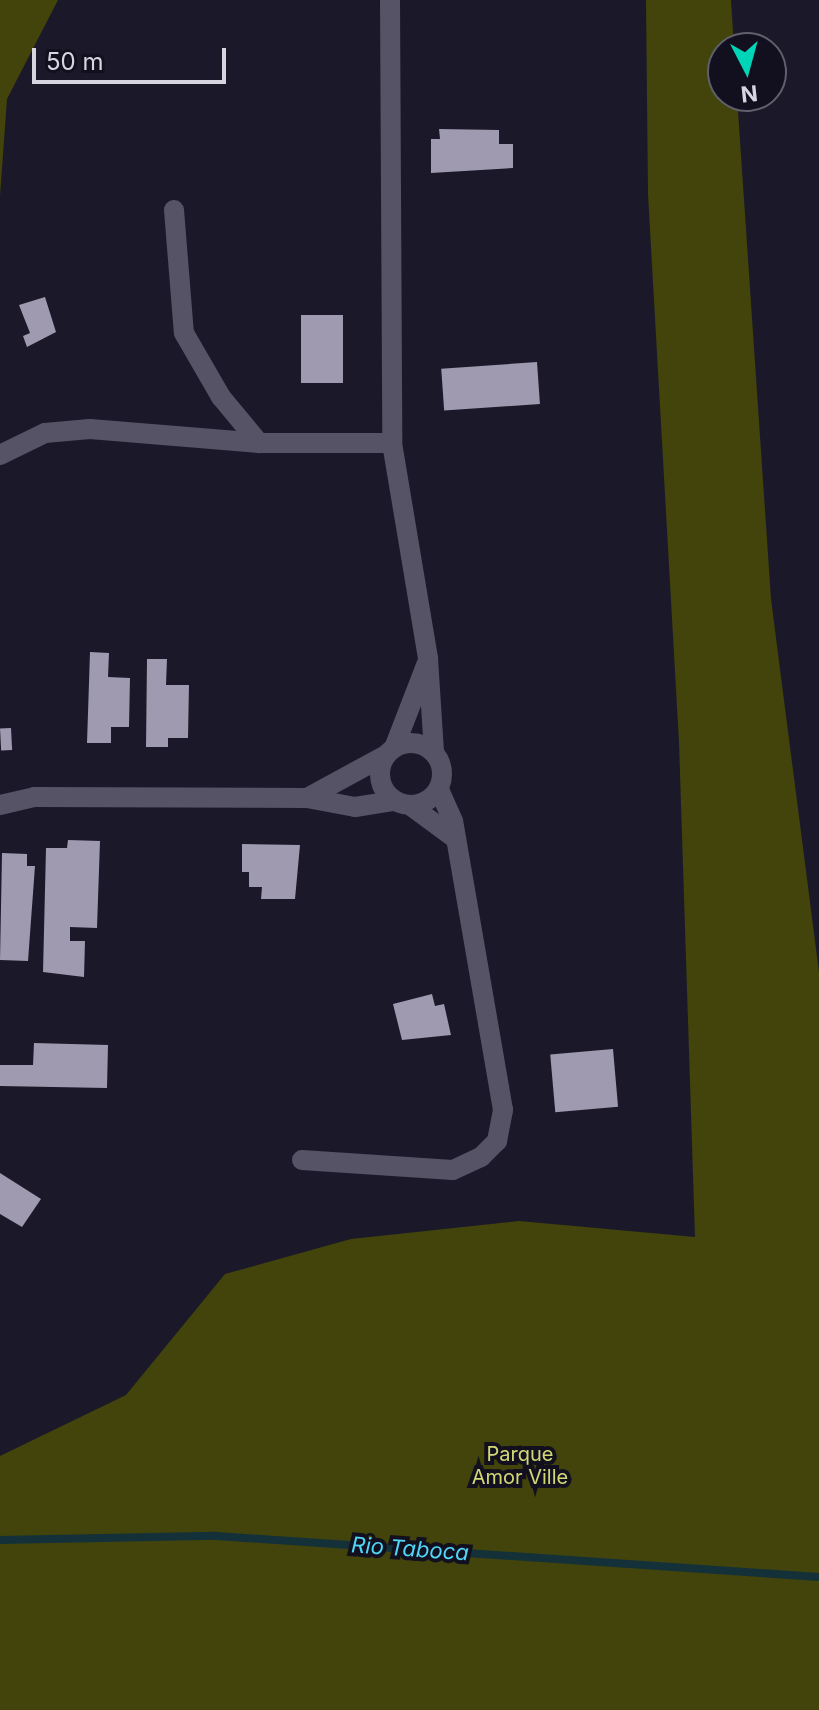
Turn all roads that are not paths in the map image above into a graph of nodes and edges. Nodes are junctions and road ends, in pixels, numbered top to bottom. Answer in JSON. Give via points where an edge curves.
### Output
{"nodes":[{"id":1,"x":390,"y":0,"type":"edge"},
{"id":2,"x":174,"y":210,"type":"dead end"},
{"id":3,"x":259,"y":443,"type":"junction"},
{"id":4,"x":392,"y":443,"type":"junction"},
{"id":5,"x":0,"y":455,"type":"edge"},
{"id":6,"x":428,"y":659,"type":"junction"},
{"id":7,"x":390,"y":752,"type":"junction"},
{"id":8,"x":434,"y":753,"type":"junction"},
{"id":9,"x":439,"y":789,"type":"junction"},
{"id":10,"x":307,"y":798,"type":"junction"},
{"id":11,"x":402,"y":803,"type":"junction"},
{"id":12,"x":0,"y":805,"type":"edge"},
{"id":13,"x":456,"y":839,"type":"junction"},
{"id":14,"x":302,"y":1160,"type":"dead end"}],
"edges":[{"from":1,"to":4,"type":"street"},
{"from":2,"to":3,"type":"street","via":[[184,333],[214,386]]},
{"from":3,"to":4,"type":"street"},
{"from":3,"to":5,"type":"street","via":[[90,429],[45,433]]},
{"from":4,"to":6,"type":"street"},
{"from":6,"to":7,"type":"street"},
{"from":6,"to":8,"type":"street"},
{"from":7,"to":8,"type":"street","via":[[422,745]]},
{"from":7,"to":10,"type":"street"},
{"from":7,"to":11,"type":"street","via":[[380,780]]},
{"from":8,"to":9,"type":"street","via":[[441,770]]},
{"from":9,"to":11,"type":"street","via":[[427,801]]},
{"from":9,"to":13,"type":"street"},
{"from":10,"to":11,"type":"street","via":[[355,807]]},
{"from":10,"to":12,"type":"street","via":[[34,797]]},
{"from":11,"to":13,"type":"street"},
{"from":13,"to":14,"type":"street","via":[[503,1110],[497,1141],[481,1157],[453,1170]]}]}
